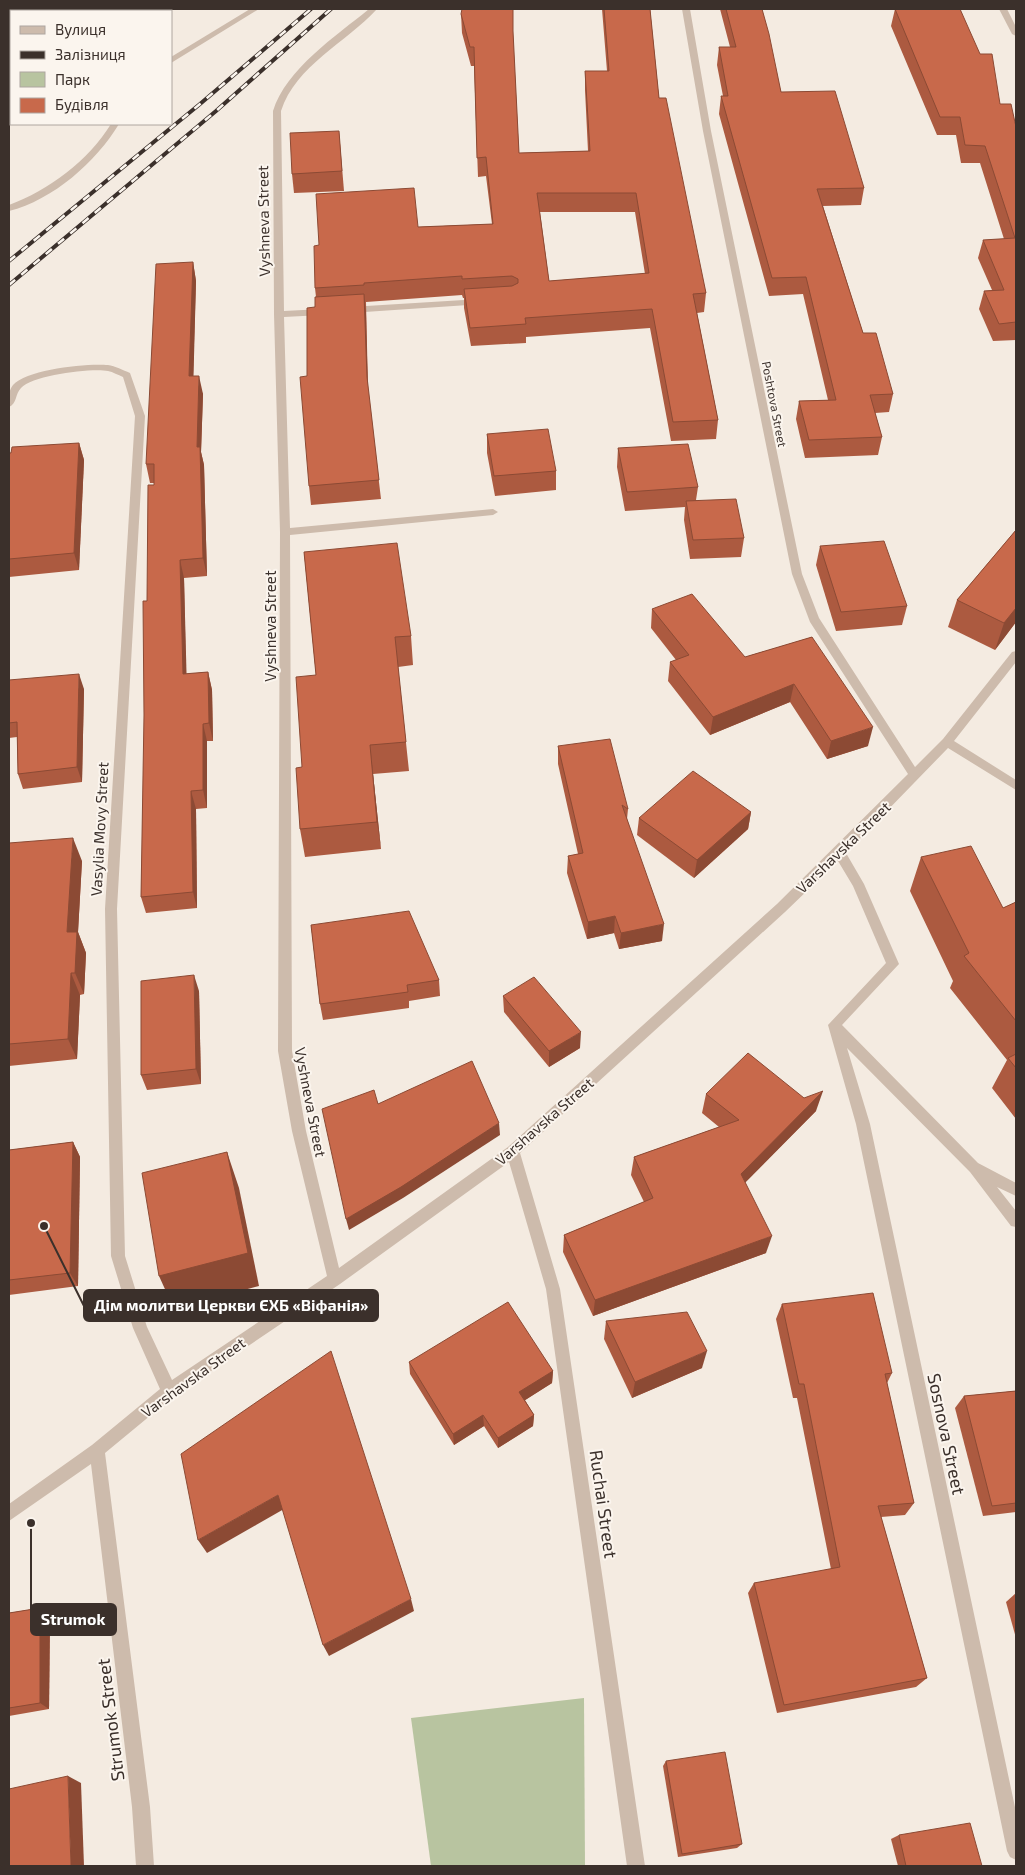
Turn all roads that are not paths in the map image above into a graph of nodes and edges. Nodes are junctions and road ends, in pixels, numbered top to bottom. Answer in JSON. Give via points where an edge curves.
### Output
{"nodes":[{"id":1,"x":255,"y":9,"type":"edge"},
{"id":2,"x":374,"y":9,"type":"edge"},
{"id":3,"x":686,"y":9,"type":"edge"},
{"id":4,"x":1003,"y":9,"type":"edge"},
{"id":5,"x":1016,"y":34,"type":"edge"},
{"id":6,"x":172,"y":60,"type":"edge"},
{"id":7,"x":114,"y":125,"type":"edge"},
{"id":8,"x":9,"y":208,"type":"edge"},
{"id":9,"x":493,"y":301,"type":"edge"},
{"id":10,"x":279,"y":314,"type":"junction"},
{"id":11,"x":9,"y":404,"type":"edge"},
{"id":12,"x":493,"y":512,"type":"dead end"},
{"id":13,"x":285,"y":532,"type":"junction"},
{"id":14,"x":1016,"y":655,"type":"edge"},
{"id":15,"x":947,"y":742,"type":"junction"},
{"id":16,"x":915,"y":776,"type":"junction"},
{"id":17,"x":1016,"y":786,"type":"edge"},
{"id":18,"x":839,"y":852,"type":"junction"},
{"id":19,"x":834,"y":1025,"type":"junction"},
{"id":20,"x":514,"y":1151,"type":"junction"},
{"id":21,"x":973,"y":1167,"type":"junction"},
{"id":22,"x":1016,"y":1190,"type":"edge"},
{"id":23,"x":1016,"y":1221,"type":"edge"},
{"id":24,"x":335,"y":1279,"type":"junction"},
{"id":25,"x":169,"y":1391,"type":"junction"},
{"id":26,"x":97,"y":1450,"type":"junction"},
{"id":27,"x":9,"y":1513,"type":"edge"},
{"id":28,"x":1016,"y":1851,"type":"edge"},
{"id":29,"x":145,"y":1866,"type":"edge"},
{"id":30,"x":636,"y":1866,"type":"edge"}],
"edges":[{"from":1,"to":6,"type":"street"},
{"from":2,"to":10,"type":"street","name":"Vyshneva Street","via":[[301,72],[278,103]]},
{"from":3,"to":16,"type":"street","name":"Poshtova Street","via":[[709,140],[797,574],[814,619]]},
{"from":4,"to":5,"type":"street"},
{"from":7,"to":8,"type":"street","via":[[110,134],[74,170],[40,196]]},
{"from":9,"to":10,"type":"street"},
{"from":10,"to":13,"type":"street","name":"Vyshneva Street"},
{"from":11,"to":25,"type":"street","name":"Vasylia Movy Street","via":[[17,386],[33,378],[60,370],[109,368],[127,375],[140,416],[111,909],[118,1256],[140,1328]]},
{"from":12,"to":13,"type":"street"},
{"from":13,"to":24,"type":"street","name":"Vyshneva Street","via":[[285,1051],[299,1131]]},
{"from":14,"to":15,"type":"street","name":"Varshavska Street"},
{"from":15,"to":16,"type":"street","name":"Varshavska Street"},
{"from":15,"to":17,"type":"street"},
{"from":16,"to":18,"type":"street","name":"Varshavska Street"},
{"from":18,"to":19,"type":"street","via":[[858,884],[893,964]]},
{"from":18,"to":20,"type":"street","name":"Varshavska Street"},
{"from":19,"to":21,"type":"street"},
{"from":19,"to":28,"type":"street","name":"Sosnova Street","via":[[863,1124]]},
{"from":20,"to":24,"type":"street","name":"Varshavska Street"},
{"from":20,"to":30,"type":"street","name":"Ruchai Street","via":[[553,1288]]},
{"from":21,"to":22,"type":"street"},
{"from":21,"to":23,"type":"street"},
{"from":24,"to":25,"type":"street","name":"Varshavska Street"},
{"from":25,"to":26,"type":"street","name":"Varshavska Street"},
{"from":26,"to":27,"type":"street","name":"Varshavska Street"},
{"from":26,"to":29,"type":"street","name":"Strumok Street","via":[[141,1807]]}]}
